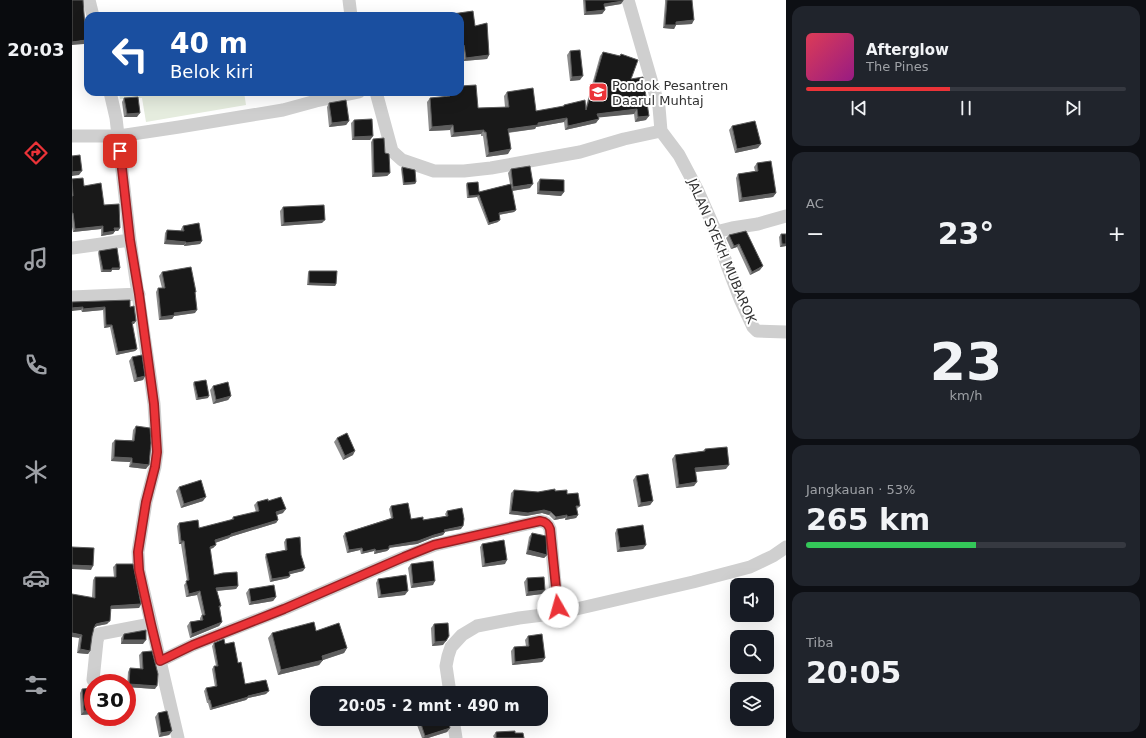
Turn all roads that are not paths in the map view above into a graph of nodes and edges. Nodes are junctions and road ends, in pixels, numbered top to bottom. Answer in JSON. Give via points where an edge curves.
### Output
{"nodes":[{"id":1,"x":89,"y":0,"type":"edge"},
{"id":2,"x":349,"y":0,"type":"edge"},
{"id":3,"x":628,"y":0,"type":"edge"},
{"id":4,"x":92,"y":12,"type":"edge"},
{"id":5,"x":350,"y":12,"type":"edge"},
{"id":6,"x":111,"y":96,"type":"edge"},
{"id":7,"x":340,"y":96,"type":"edge"},
{"id":8,"x":377,"y":96,"type":"edge"},
{"id":9,"x":661,"y":130,"type":"junction"},
{"id":10,"x":72,"y":136,"type":"edge"},
{"id":11,"x":118,"y":136,"type":"junction"},
{"id":12,"x":786,"y":216,"type":"edge"},
{"id":13,"x":716,"y":232,"type":"junction"},
{"id":14,"x":130,"y":240,"type":"junction"},
{"id":15,"x":72,"y":248,"type":"edge"},
{"id":16,"x":139,"y":294,"type":"junction"},
{"id":17,"x":72,"y":297,"type":"edge"},
{"id":18,"x":786,"y":332,"type":"edge"},
{"id":19,"x":786,"y":547,"type":"edge"},
{"id":20,"x":559,"y":612,"type":"junction"},
{"id":21,"x":151,"y":624,"type":"junction"},
{"id":22,"x":160,"y":661,"type":"junction"},
{"id":23,"x":94,"y":674,"type":"edge"},
{"id":24,"x":449,"y":686,"type":"edge"},
{"id":25,"x":454,"y":726,"type":"edge"},
{"id":26,"x":178,"y":738,"type":"edge"},
{"id":27,"x":456,"y":738,"type":"edge"}],
"edges":[{"from":1,"to":4,"type":"street"},
{"from":2,"to":5,"type":"street"},
{"from":3,"to":9,"type":"street","via":[[659,107]]},
{"from":6,"to":11,"type":"street"},
{"from":7,"to":11,"type":"street","via":[[283,110]]},
{"from":8,"to":9,"type":"street","via":[[392,151],[402,160],[434,171],[491,168],[580,152]]},
{"from":9,"to":13,"type":"street","name":"JALAN SYEKH MUBAROK","via":[[679,155]]},
{"from":10,"to":11,"type":"street"},
{"from":11,"to":14,"type":"street"},
{"from":12,"to":13,"type":"street"},
{"from":13,"to":18,"type":"street","name":"JALAN SYEKH MUBAROK","via":[[753,328],[757,331]]},
{"from":14,"to":15,"type":"street"},
{"from":14,"to":16,"type":"street"},
{"from":16,"to":17,"type":"street"},
{"from":16,"to":21,"type":"street","via":[[154,404],[157,452],[138,552],[139,570]]},
{"from":19,"to":20,"type":"street","via":[[750,567]]},
{"from":20,"to":22,"type":"street","via":[[550,529],[548,524],[540,521],[434,545]]},
{"from":20,"to":24,"type":"street","via":[[477,626],[462,634],[451,647],[448,656],[446,666]]},
{"from":21,"to":22,"type":"street"},
{"from":21,"to":23,"type":"street","via":[[99,634]]},
{"from":22,"to":26,"type":"street"},
{"from":25,"to":27,"type":"street"}]}
